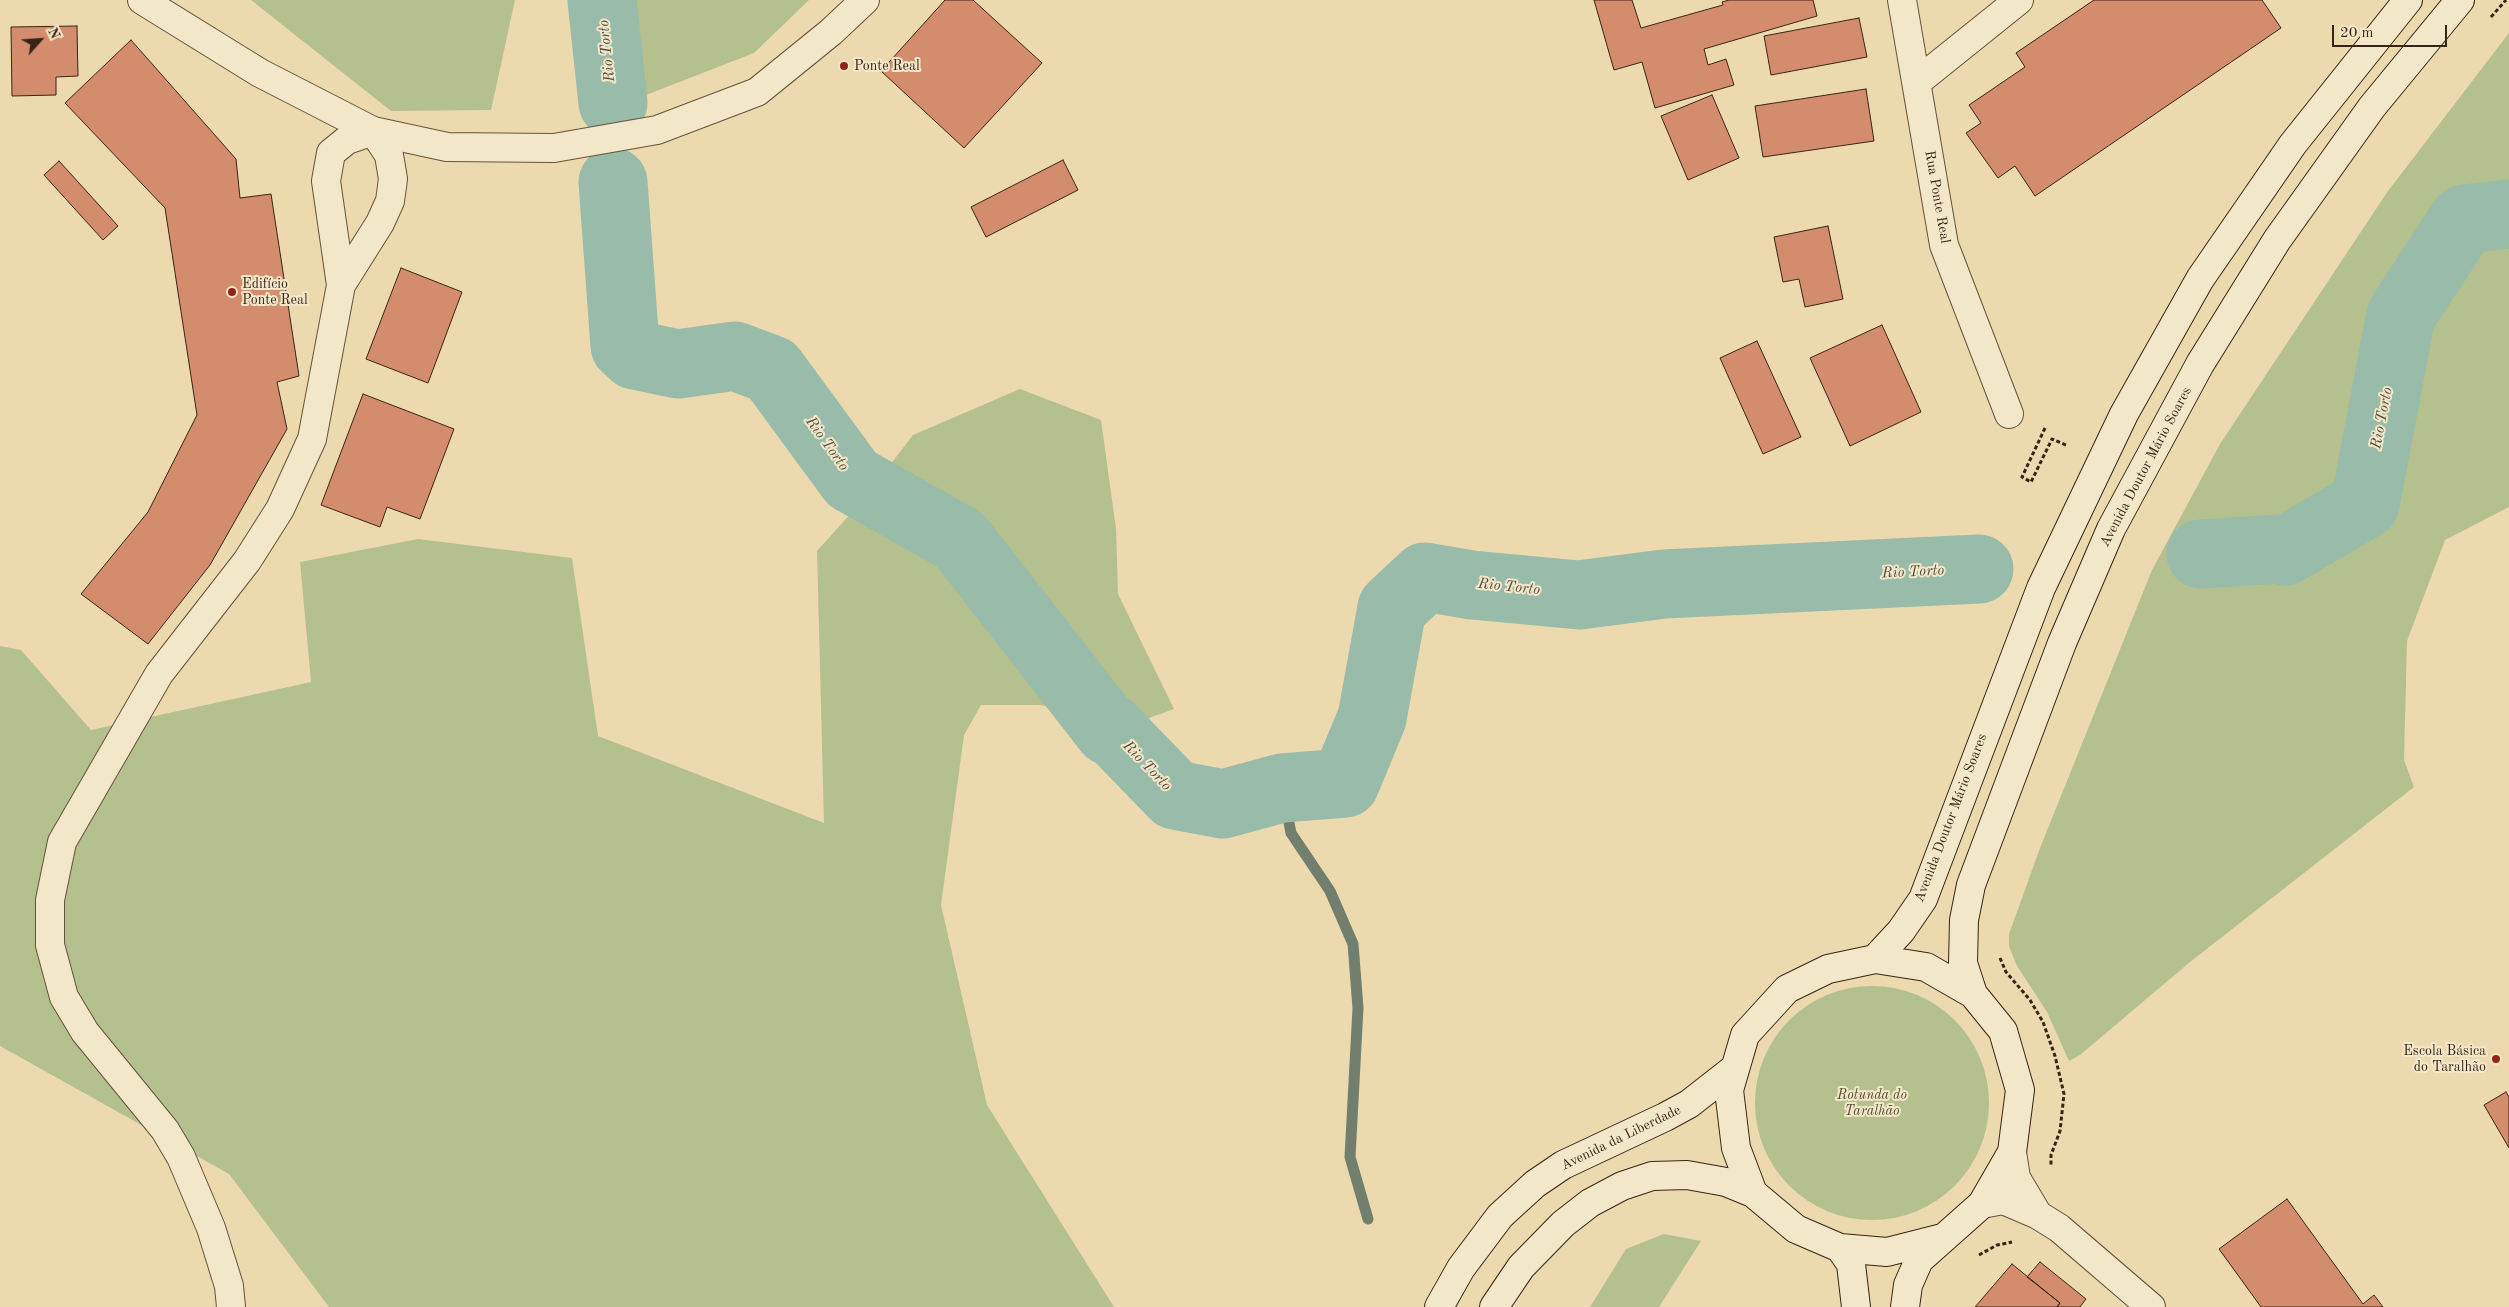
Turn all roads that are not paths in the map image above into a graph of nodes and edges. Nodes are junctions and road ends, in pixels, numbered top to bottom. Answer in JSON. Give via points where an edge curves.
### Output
{"nodes":[{"id":1,"x":142,"y":0,"type":"edge"},
{"id":2,"x":865,"y":0,"type":"edge"},
{"id":3,"x":1902,"y":0,"type":"edge"},
{"id":4,"x":2019,"y":0,"type":"edge"},
{"id":5,"x":2408,"y":0,"type":"edge"},
{"id":6,"x":2460,"y":0,"type":"edge"},
{"id":7,"x":1917,"y":82,"type":"junction"},
{"id":8,"x":374,"y":132,"type":"junction"},
{"id":9,"x":341,"y":286,"type":"junction"},
{"id":10,"x":2009,"y":414,"type":"dead end"},
{"id":11,"x":1875,"y":959,"type":"junction"},
{"id":12,"x":1973,"y":994,"type":"junction"},
{"id":13,"x":1735,"y":1068,"type":"junction"},
{"id":14,"x":2012,"y":1152,"type":"junction"},
{"id":15,"x":1754,"y":1193,"type":"junction"},
{"id":16,"x":1982,"y":1204,"type":"junction"},
{"id":17,"x":2038,"y":1215,"type":"junction"},
{"id":18,"x":1942,"y":1238,"type":"junction"},
{"id":19,"x":1840,"y":1248,"type":"junction"},
{"id":20,"x":231,"y":1307,"type":"edge"},
{"id":21,"x":1440,"y":1307,"type":"edge"},
{"id":22,"x":1494,"y":1307,"type":"edge"},
{"id":23,"x":1856,"y":1307,"type":"edge"},
{"id":24,"x":1904,"y":1307,"type":"edge"},
{"id":25,"x":2152,"y":1307,"type":"edge"}],
"edges":[{"from":1,"to":8,"type":"main road","via":[[260,73]]},
{"from":2,"to":8,"type":"main road","via":[[758,92],[657,130],[554,148],[447,148]]},
{"from":3,"to":7,"type":"main road","name":"Rua Ponte Real"},
{"from":4,"to":7,"type":"main road"},
{"from":5,"to":11,"type":"main road","name":"Avenida Doutor Mário Soares","via":[[2293,144],[2200,279],[2124,414],[2041,588],[1923,899],[1901,931]]},
{"from":6,"to":12,"type":"main road","name":"Avenida Doutor Mário Soares","via":[[2372,107],[2277,240],[2200,364],[2111,530],[2062,643],[1971,885],[1964,920],[1963,964]]},
{"from":7,"to":10,"type":"main road","name":"Rua Ponte Real","via":[[1944,244]]},
{"from":8,"to":9,"type":"main road","via":[[389,155],[390,200],[380,223]]},
{"from":8,"to":9,"type":"main road","via":[[347,140],[331,153],[326,181]]},
{"from":9,"to":20,"type":"main road","via":[[312,439],[280,509],[247,561],[159,674],[62,842],[50,900],[50,945],[64,998],[85,1032],[165,1130],[181,1157],[211,1228],[229,1286]]},
{"from":11,"to":12,"type":"main road","name":"Avenida Doutor Mário Soares","via":[[1926,967]]},
{"from":11,"to":13,"type":"main road","name":"Avenida Doutor Mário Soares","via":[[1828,969],[1787,989],[1745,1035]]},
{"from":12,"to":14,"type":"main road","name":"Avenida Doutor Mário Soares","via":[[2003,1031],[2020,1090]]},
{"from":13,"to":15,"type":"main road","name":"Avenida Doutor Mário Soares","via":[[1729,1090],[1736,1148]]},
{"from":13,"to":21,"type":"main road","name":"Avenida da Liberdade","via":[[1689,1104],[1563,1165],[1535,1184],[1500,1216],[1461,1268]]},
{"from":14,"to":16,"type":"main road","name":"Avenida Doutor Mário Soares"},
{"from":14,"to":17,"type":"main road","via":[[2016,1178]]},
{"from":15,"to":19,"type":"main road","name":"Avenida Doutor Mário Soares","via":[[1796,1229]]},
{"from":15,"to":22,"type":"main road","via":[[1726,1182],[1687,1175],[1652,1176],[1622,1186],[1590,1203],[1563,1224],[1521,1267]]},
{"from":16,"to":17,"type":"main road","via":[[2003,1200]]},
{"from":16,"to":18,"type":"main road","name":"Avenida Doutor Mário Soares"},
{"from":17,"to":25,"type":"main road","via":[[2059,1228]]},
{"from":18,"to":19,"type":"main road","name":"Avenida Doutor Mário Soares","via":[[1887,1252]]},
{"from":18,"to":24,"type":"main road","name":"Avenida Doutor Mário Soares","via":[[1919,1260],[1908,1286]]},
{"from":19,"to":23,"type":"main road","via":[[1850,1264]]}]}
